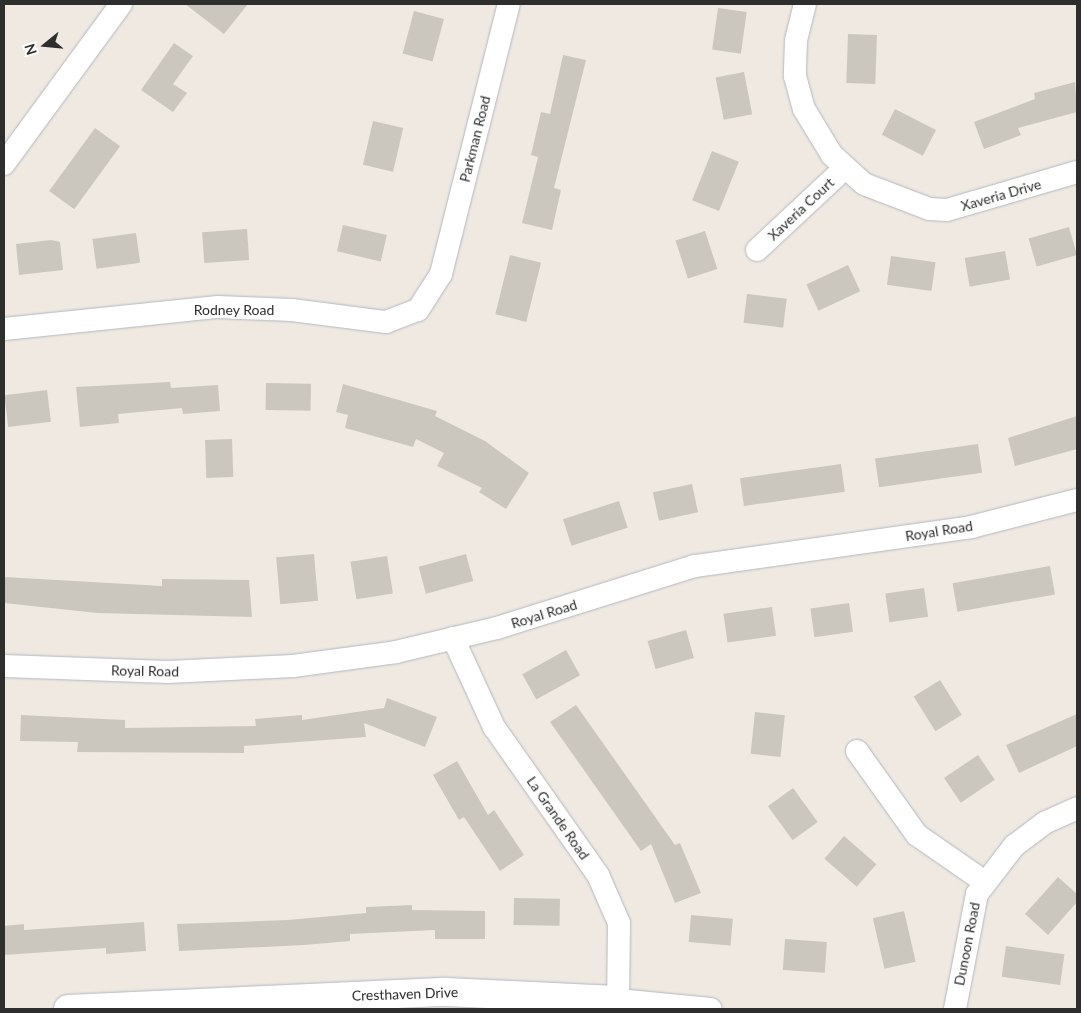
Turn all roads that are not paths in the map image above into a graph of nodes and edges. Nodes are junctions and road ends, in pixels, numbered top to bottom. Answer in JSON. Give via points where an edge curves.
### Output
{"nodes":[{"id":1,"x":121,"y":4,"type":"edge"},
{"id":2,"x":509,"y":4,"type":"edge"},
{"id":3,"x":805,"y":4,"type":"edge"},
{"id":4,"x":4,"y":164,"type":"edge"},
{"id":5,"x":845,"y":168,"type":"junction"},
{"id":6,"x":1077,"y":172,"type":"edge"},
{"id":7,"x":757,"y":250,"type":"dead end"},
{"id":8,"x":441,"y":274,"type":"joint"},
{"id":9,"x":4,"y":329,"type":"edge"},
{"id":10,"x":1077,"y":500,"type":"edge"},
{"id":11,"x":453,"y":638,"type":"junction"},
{"id":12,"x":4,"y":666,"type":"edge"},
{"id":13,"x":858,"y":751,"type":"dead end"},
{"id":14,"x":1077,"y":808,"type":"edge"},
{"id":15,"x":985,"y":882,"type":"junction"},
{"id":16,"x":618,"y":1005,"type":"edge"},
{"id":17,"x":68,"y":1009,"type":"edge"},
{"id":18,"x":711,"y":1009,"type":"edge"},
{"id":19,"x":955,"y":1009,"type":"edge"}],
"edges":[{"from":1,"to":4,"type":"street"},
{"from":2,"to":8,"type":"street","name":"Parkman Road"},
{"from":3,"to":5,"type":"street","name":"Xaveria Drive","via":[[796,41],[795,76],[804,109]]},
{"from":5,"to":6,"type":"street","name":"Xaveria Drive","via":[[882,194],[929,209],[946,210]]},
{"from":5,"to":7,"type":"street","name":"Xaveria Court"},
{"from":8,"to":9,"type":"street","name":"Rodney Road","via":[[418,310],[386,322],[292,310],[218,307]]},
{"from":10,"to":11,"type":"street","name":"Royal Road","via":[[1055,509],[971,527],[695,566]]},
{"from":11,"to":12,"type":"street","name":"Royal Road","via":[[396,652],[293,666],[168,672]]},
{"from":11,"to":16,"type":"street","name":"La Grande Road","via":[[494,727],[598,875],[616,915],[622,940]]},
{"from":13,"to":15,"type":"street","via":[[917,835]]},
{"from":14,"to":15,"type":"street","name":"Dunoon Road","via":[[1044,823],[1014,846]]},
{"from":15,"to":19,"type":"street","name":"Dunoon Road","via":[[976,894]]},
{"from":16,"to":17,"type":"street","name":"Cresthaven Drive","via":[[446,992]]},
{"from":16,"to":18,"type":"street","name":"Cresthaven Drive"}]}
